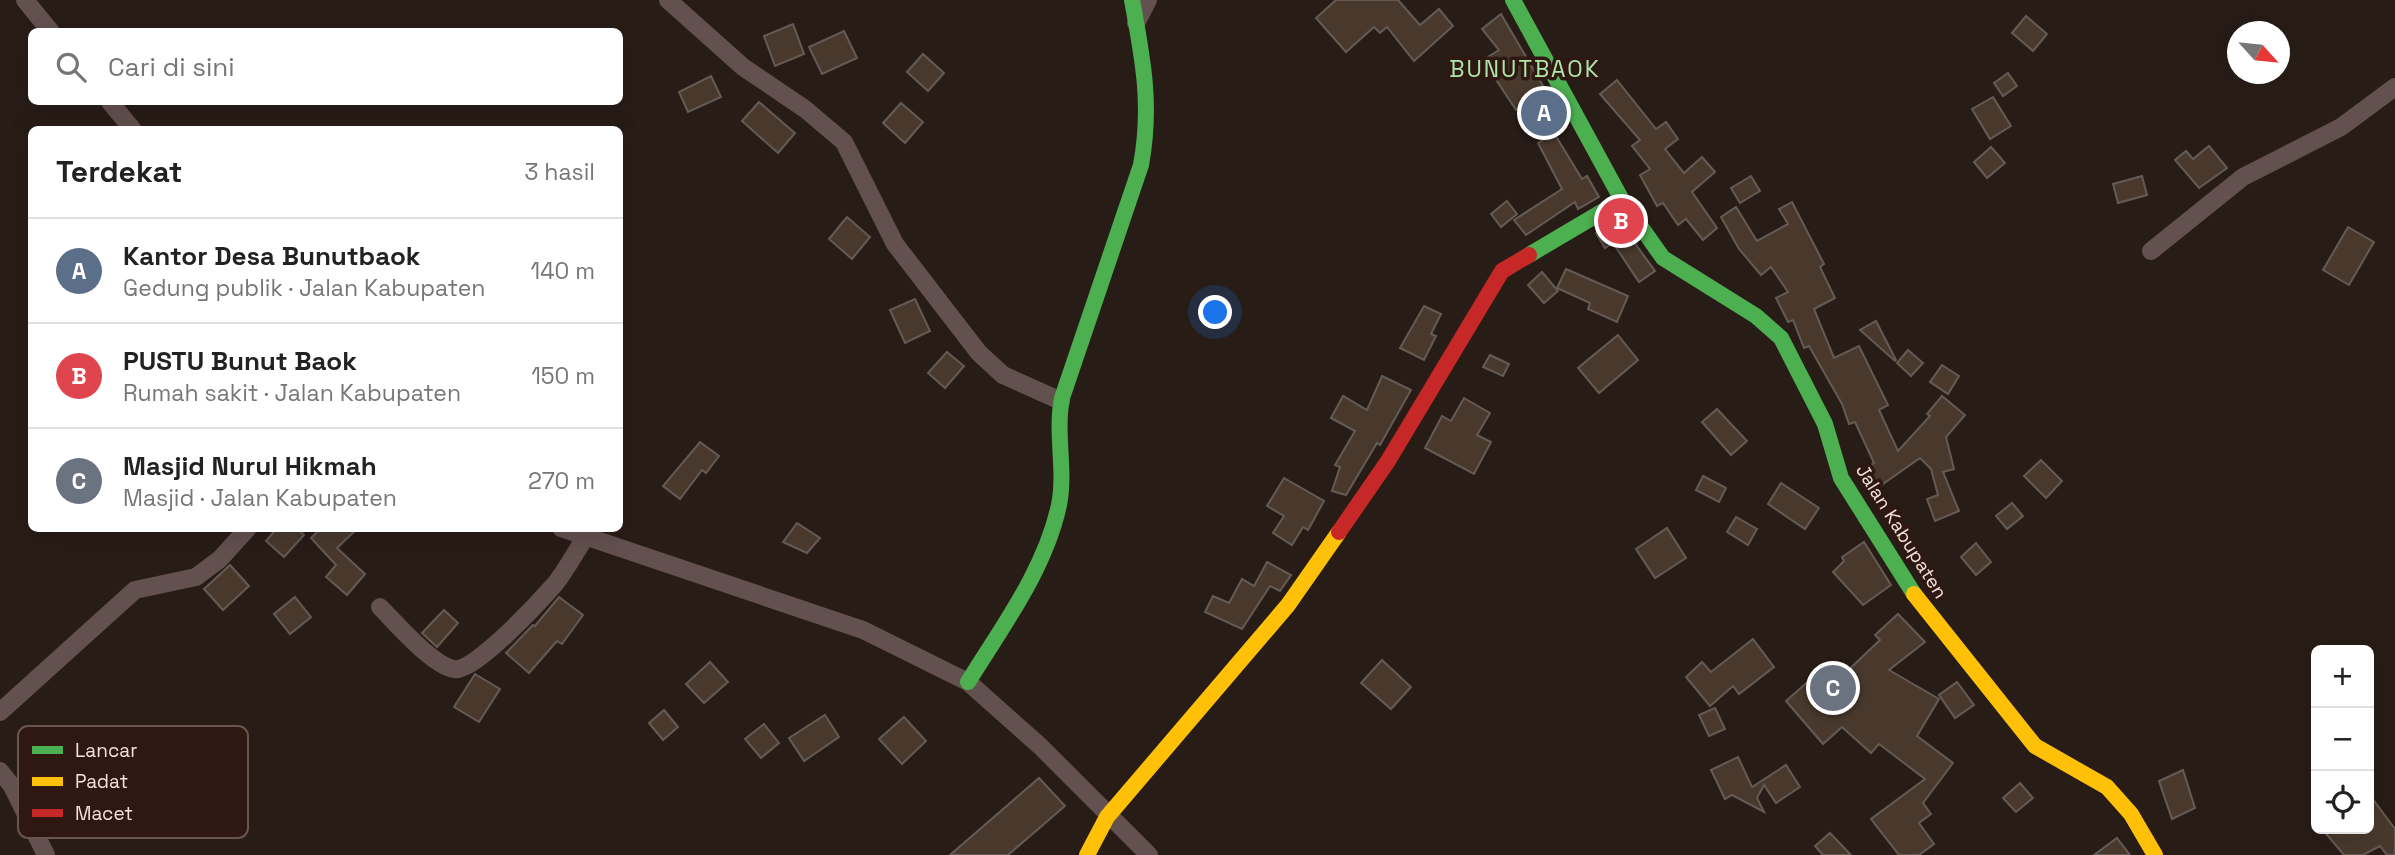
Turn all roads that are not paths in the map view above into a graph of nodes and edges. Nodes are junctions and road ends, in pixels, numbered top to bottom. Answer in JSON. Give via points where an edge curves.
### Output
{"nodes":[{"id":1,"x":25,"y":0,"type":"edge"},
{"id":2,"x":668,"y":0,"type":"edge"},
{"id":3,"x":1132,"y":0,"type":"edge"},
{"id":4,"x":1148,"y":0,"type":"edge"},
{"id":5,"x":1513,"y":0,"type":"edge"},
{"id":6,"x":1136,"y":23,"type":"junction"},
{"id":7,"x":48,"y":28,"type":"edge"},
{"id":8,"x":2395,"y":88,"type":"edge"},
{"id":9,"x":112,"y":105,"type":"edge"},
{"id":10,"x":130,"y":126,"type":"edge"},
{"id":11,"x":1622,"y":200,"type":"junction"},
{"id":12,"x":2151,"y":251,"type":"dead end"},
{"id":13,"x":1060,"y":401,"type":"junction"},
{"id":14,"x":244,"y":532,"type":"edge"},
{"id":15,"x":571,"y":532,"type":"edge"},
{"id":16,"x":585,"y":538,"type":"junction"},
{"id":17,"x":380,"y":607,"type":"dead end"},
{"id":18,"x":968,"y":682,"type":"junction"},
{"id":19,"x":0,"y":712,"type":"edge"},
{"id":20,"x":0,"y":771,"type":"edge"},
{"id":21,"x":18,"y":798,"type":"edge"},
{"id":22,"x":1107,"y":817,"type":"junction"},
{"id":23,"x":38,"y":838,"type":"edge"},
{"id":24,"x":46,"y":855,"type":"edge"},
{"id":25,"x":1087,"y":855,"type":"edge"},
{"id":26,"x":1149,"y":855,"type":"edge"},
{"id":27,"x":2155,"y":855,"type":"edge"}],
"edges":[{"from":1,"to":7,"type":"street"},
{"from":2,"to":13,"type":"street","via":[[743,67],[844,142],[895,244],[979,353],[1003,375]]},
{"from":3,"to":6,"type":"street"},
{"from":4,"to":6,"type":"street"},
{"from":5,"to":11,"type":"street","name":"Jalan Kabupaten"},
{"from":6,"to":13,"type":"street","via":[[1143,55],[1147,129],[1135,188]]},
{"from":8,"to":12,"type":"street","via":[[2340,127],[2244,177]]},
{"from":9,"to":10,"type":"street"},
{"from":11,"to":22,"type":"street","via":[[1502,271],[1388,461],[1288,605]]},
{"from":11,"to":27,"type":"street","name":"Jalan Kabupaten","via":[[1663,258],[1756,316],[1781,338],[1825,424],[1841,478],[1916,597],[2035,746],[2047,757],[2100,783],[2143,829]]},
{"from":13,"to":18,"type":"street","via":[[1060,500],[1051,536]]},
{"from":14,"to":19,"type":"street","via":[[220,559],[195,577],[135,590]]},
{"from":15,"to":16,"type":"street"},
{"from":16,"to":17,"type":"street","via":[[556,583],[463,670],[451,669],[422,649]]},
{"from":16,"to":18,"type":"street","via":[[863,631]]},
{"from":18,"to":22,"type":"street","via":[[1040,746]]},
{"from":20,"to":21,"type":"street"},
{"from":22,"to":25,"type":"street"},
{"from":22,"to":26,"type":"street"},
{"from":23,"to":24,"type":"street"}]}
